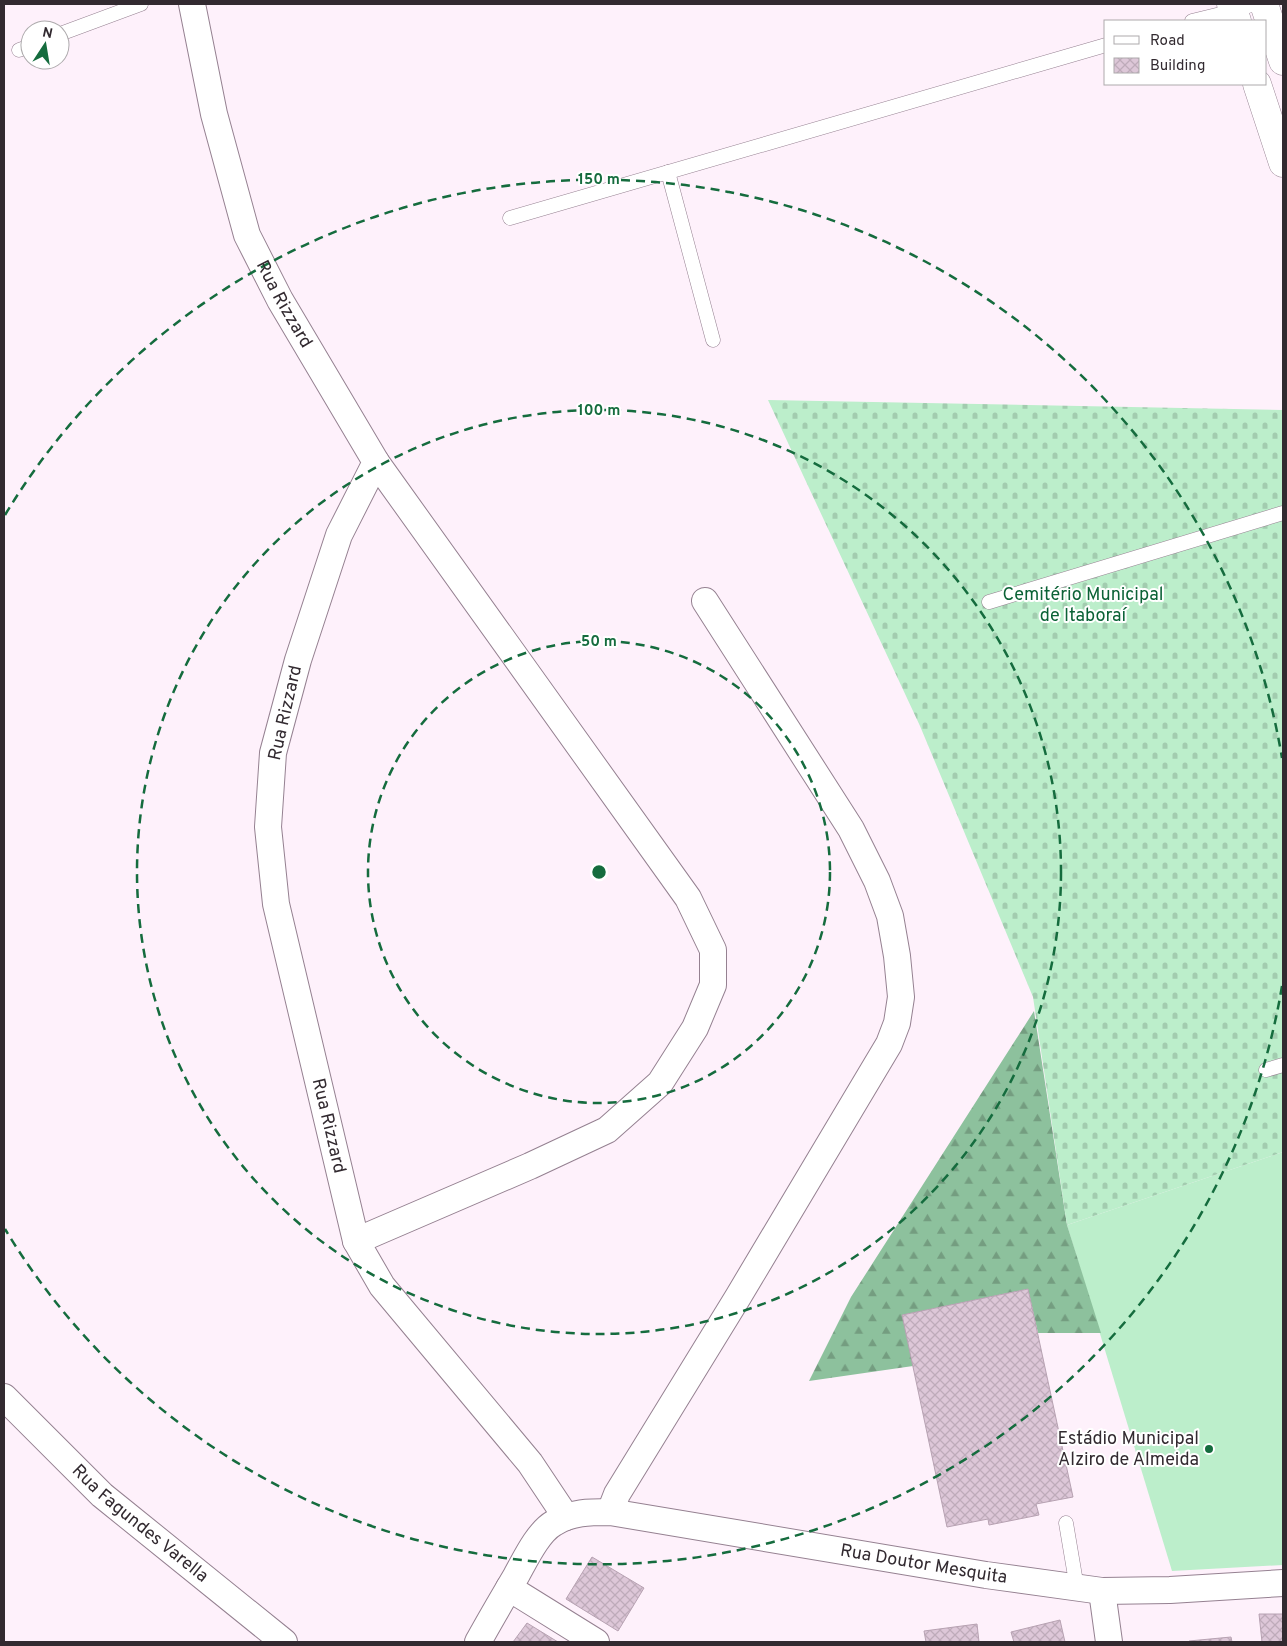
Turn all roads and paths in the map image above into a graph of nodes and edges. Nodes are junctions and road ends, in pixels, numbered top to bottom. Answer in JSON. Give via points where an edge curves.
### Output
{"nodes":[{"id":1,"x":141,"y":4,"type":"edge"},
{"id":2,"x":192,"y":4,"type":"edge"},
{"id":3,"x":1264,"y":4,"type":"edge"},
{"id":4,"x":1239,"y":10,"type":"edge"},
{"id":5,"x":1196,"y":20,"type":"edge"},
{"id":6,"x":70,"y":30,"type":"edge"},
{"id":7,"x":1104,"y":46,"type":"edge"},
{"id":8,"x":1283,"y":61,"type":"edge"},
{"id":9,"x":1257,"y":85,"type":"edge"},
{"id":10,"x":1283,"y":163,"type":"edge"},
{"id":11,"x":668,"y":172,"type":"junction"},
{"id":12,"x":510,"y":218,"type":"dead end"},
{"id":13,"x":713,"y":340,"type":"dead end"},
{"id":14,"x":376,"y":462,"type":"junction"},
{"id":15,"x":1283,"y":513,"type":"edge"},
{"id":16,"x":705,"y":601,"type":"dead end"},
{"id":17,"x":989,"y":602,"type":"dead end"},
{"id":18,"x":1283,"y":1064,"type":"edge"},
{"id":19,"x":1266,"y":1070,"type":"dead end"},
{"id":20,"x":356,"y":1241,"type":"junction"},
{"id":21,"x":4,"y":1397,"type":"edge"},
{"id":22,"x":610,"y":1512,"type":"junction"},
{"id":23,"x":566,"y":1517,"type":"junction"},
{"id":24,"x":1066,"y":1523,"type":"dead end"},
{"id":25,"x":1283,"y":1583,"type":"edge"},
{"id":26,"x":509,"y":1588,"type":"junction"},
{"id":27,"x":1089,"y":1590,"type":"junction"},
{"id":28,"x":284,"y":1642,"type":"edge"},
{"id":29,"x":478,"y":1642,"type":"edge"},
{"id":30,"x":596,"y":1642,"type":"edge"},
{"id":31,"x":1109,"y":1642,"type":"edge"}],
"edges":[{"from":1,"to":6,"type":"lane"},
{"from":2,"to":14,"type":"street","name":"Rua Rizzard","via":[[214,114],[247,235],[280,300]]},
{"from":3,"to":8,"type":"street"},
{"from":4,"to":5,"type":"lane"},
{"from":7,"to":11,"type":"lane"},
{"from":9,"to":10,"type":"street"},
{"from":11,"to":12,"type":"lane"},
{"from":11,"to":13,"type":"lane"},
{"from":14,"to":20,"type":"street","name":"Rua Rizzard","via":[[339,536],[298,660],[274,753],[268,827],[276,904]]},
{"from":14,"to":20,"type":"street","via":[[688,898],[713,950],[713,985],[695,1028],[660,1083],[607,1130]]},
{"from":15,"to":17,"type":"lane"},
{"from":16,"to":22,"type":"street","via":[[851,829],[877,880],[890,916],[902,997],[889,1044],[617,1494]]},
{"from":18,"to":19,"type":"lane"},
{"from":20,"to":23,"type":"street","name":"Rua Rizzard","via":[[382,1286],[530,1463]]},
{"from":21,"to":28,"type":"street","name":"Rua Fagundes Varella","via":[[102,1495]]},
{"from":22,"to":23,"type":"street","name":"Rua Doutor Mesquita","via":[[586,1512]]},
{"from":22,"to":27,"type":"street","name":"Rua Doutor Mesquita"},
{"from":23,"to":26,"type":"street","via":[[552,1524],[543,1534]]},
{"from":24,"to":27,"type":"lane"},
{"from":25,"to":27,"type":"street","name":"Rua Doutor Mesquita","via":[[1170,1590]]},
{"from":26,"to":29,"type":"street"},
{"from":26,"to":30,"type":"street"},
{"from":27,"to":31,"type":"street"}]}
